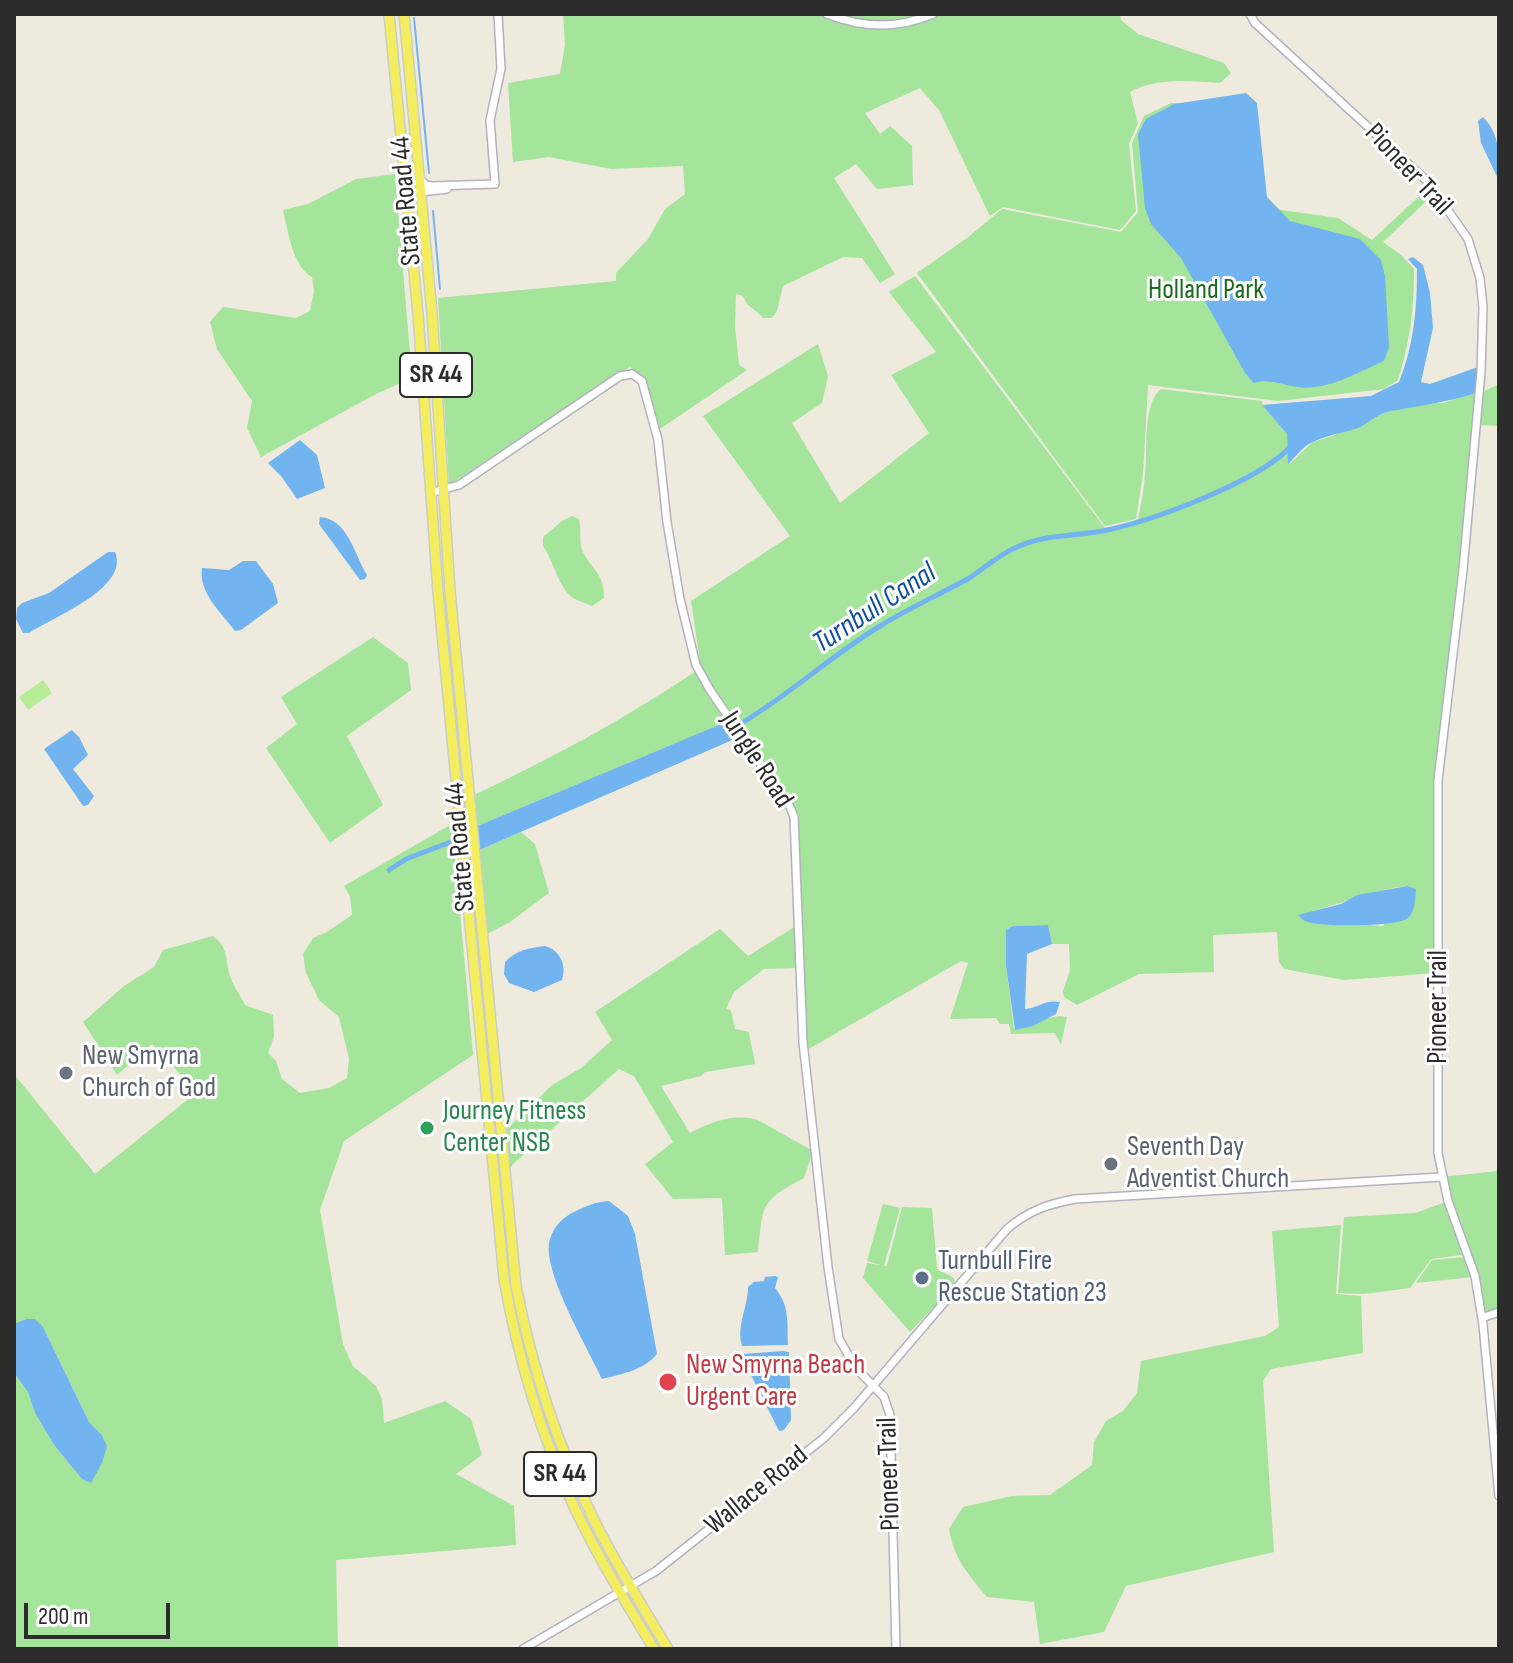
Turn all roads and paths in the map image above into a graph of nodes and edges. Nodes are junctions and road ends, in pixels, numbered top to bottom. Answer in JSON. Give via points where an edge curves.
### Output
{"nodes":[{"id":1,"x":389,"y":14,"type":"edge"},
{"id":2,"x":404,"y":14,"type":"edge"},
{"id":3,"x":498,"y":14,"type":"edge"},
{"id":4,"x":827,"y":14,"type":"edge"},
{"id":5,"x":933,"y":14,"type":"edge"},
{"id":6,"x":1250,"y":14,"type":"edge"},
{"id":7,"x":397,"y":95,"type":"junction"},
{"id":8,"x":419,"y":177,"type":"junction"},
{"id":9,"x":472,"y":185,"type":"junction"},
{"id":10,"x":421,"y":192,"type":"junction"},
{"id":11,"x":442,"y":491,"type":"junction"},
{"id":12,"x":430,"y":493,"type":"junction"},
{"id":13,"x":484,"y":965,"type":"junction"},
{"id":14,"x":472,"y":967,"type":"junction"},
{"id":15,"x":1441,"y":1177,"type":"junction"},
{"id":16,"x":1499,"y":1312,"type":"edge"},
{"id":17,"x":1482,"y":1318,"type":"junction"},
{"id":18,"x":874,"y":1385,"type":"junction"},
{"id":19,"x":528,"y":1387,"type":"junction"},
{"id":20,"x":562,"y":1448,"type":"junction"},
{"id":21,"x":553,"y":1457,"type":"junction"},
{"id":22,"x":1499,"y":1496,"type":"edge"},
{"id":23,"x":593,"y":1518,"type":"junction"},
{"id":24,"x":631,"y":1587,"type":"junction"},
{"id":25,"x":620,"y":1592,"type":"junction"},
{"id":26,"x":667,"y":1647,"type":"edge"},
{"id":27,"x":523,"y":1649,"type":"edge"},
{"id":28,"x":654,"y":1649,"type":"edge"},
{"id":29,"x":896,"y":1649,"type":"edge"}],
"edges":[{"from":1,"to":7,"type":"main road","name":"State Road 44","number":"SR 44"},
{"from":2,"to":8,"type":"main road","name":"State Road 44","number":"SR 44"},
{"from":3,"to":9,"type":"street","via":[[501,69],[490,120],[495,184]]},
{"from":4,"to":5,"type":"street","via":[[878,25]]},
{"from":6,"to":15,"type":"street","name":"Pioneer Trail","via":[[1416,169],[1468,239],[1480,278],[1479,395],[1438,780]]},
{"from":7,"to":10,"type":"main road","via":[[410,185]]},
{"from":7,"to":12,"type":"main road","name":"State Road 44","number":"SR 44"},
{"from":8,"to":9,"type":"street","via":[[432,186]]},
{"from":8,"to":10,"type":"main road","name":"State Road 44","number":"SR 44"},
{"from":9,"to":10,"type":"street"},
{"from":10,"to":11,"type":"main road","name":"State Road 44","number":"SR 44"},
{"from":11,"to":12,"type":"street","name":"Jungle Road"},
{"from":11,"to":13,"type":"main road","name":"State Road 44","number":"SR 44"},
{"from":11,"to":18,"type":"street","name":"Jungle Road","via":[[459,485],[620,376],[632,374],[643,386],[658,440],[680,599],[696,665],[794,817],[803,1042],[828,1267],[839,1339],[856,1368]]},
{"from":12,"to":14,"type":"main road","name":"State Road 44","number":"SR 44"},
{"from":13,"to":14,"type":"main road"},
{"from":13,"to":20,"type":"main road","name":"State Road 44","number":"SR 44","via":[[516,1286],[535,1369]]},
{"from":14,"to":19,"type":"main road","name":"State Road 44","number":"SR 44","via":[[499,1245]]},
{"from":15,"to":17,"type":"street","via":[[1475,1276]]},
{"from":15,"to":18,"type":"street","name":"Pioneer Trail","via":[[1150,1192],[1040,1207],[1007,1229]]},
{"from":16,"to":17,"type":"street"},
{"from":17,"to":22,"type":"street"},
{"from":18,"to":24,"type":"street","name":"Wallace Road","via":[[813,1447]]},
{"from":18,"to":29,"type":"street","name":"Pioneer Trail","via":[[890,1415]]},
{"from":19,"to":20,"type":"main road","via":[[554,1447]]},
{"from":19,"to":21,"type":"main road","name":"State Road 44","number":"SR 44"},
{"from":20,"to":23,"type":"main road","name":"State Road 44","number":"SR 44"},
{"from":21,"to":23,"type":"main road","via":[[561,1458]]},
{"from":21,"to":25,"type":"main road","name":"State Road 44","number":"SR 44"},
{"from":23,"to":24,"type":"main road","name":"State Road 44","number":"SR 44"},
{"from":24,"to":25,"type":"street","name":"Wallace Road"},
{"from":24,"to":26,"type":"main road","name":"State Road 44","number":"SR 44"},
{"from":25,"to":27,"type":"street","name":"Wallace Road"},
{"from":25,"to":28,"type":"main road","name":"State Road 44","number":"SR 44"}]}
